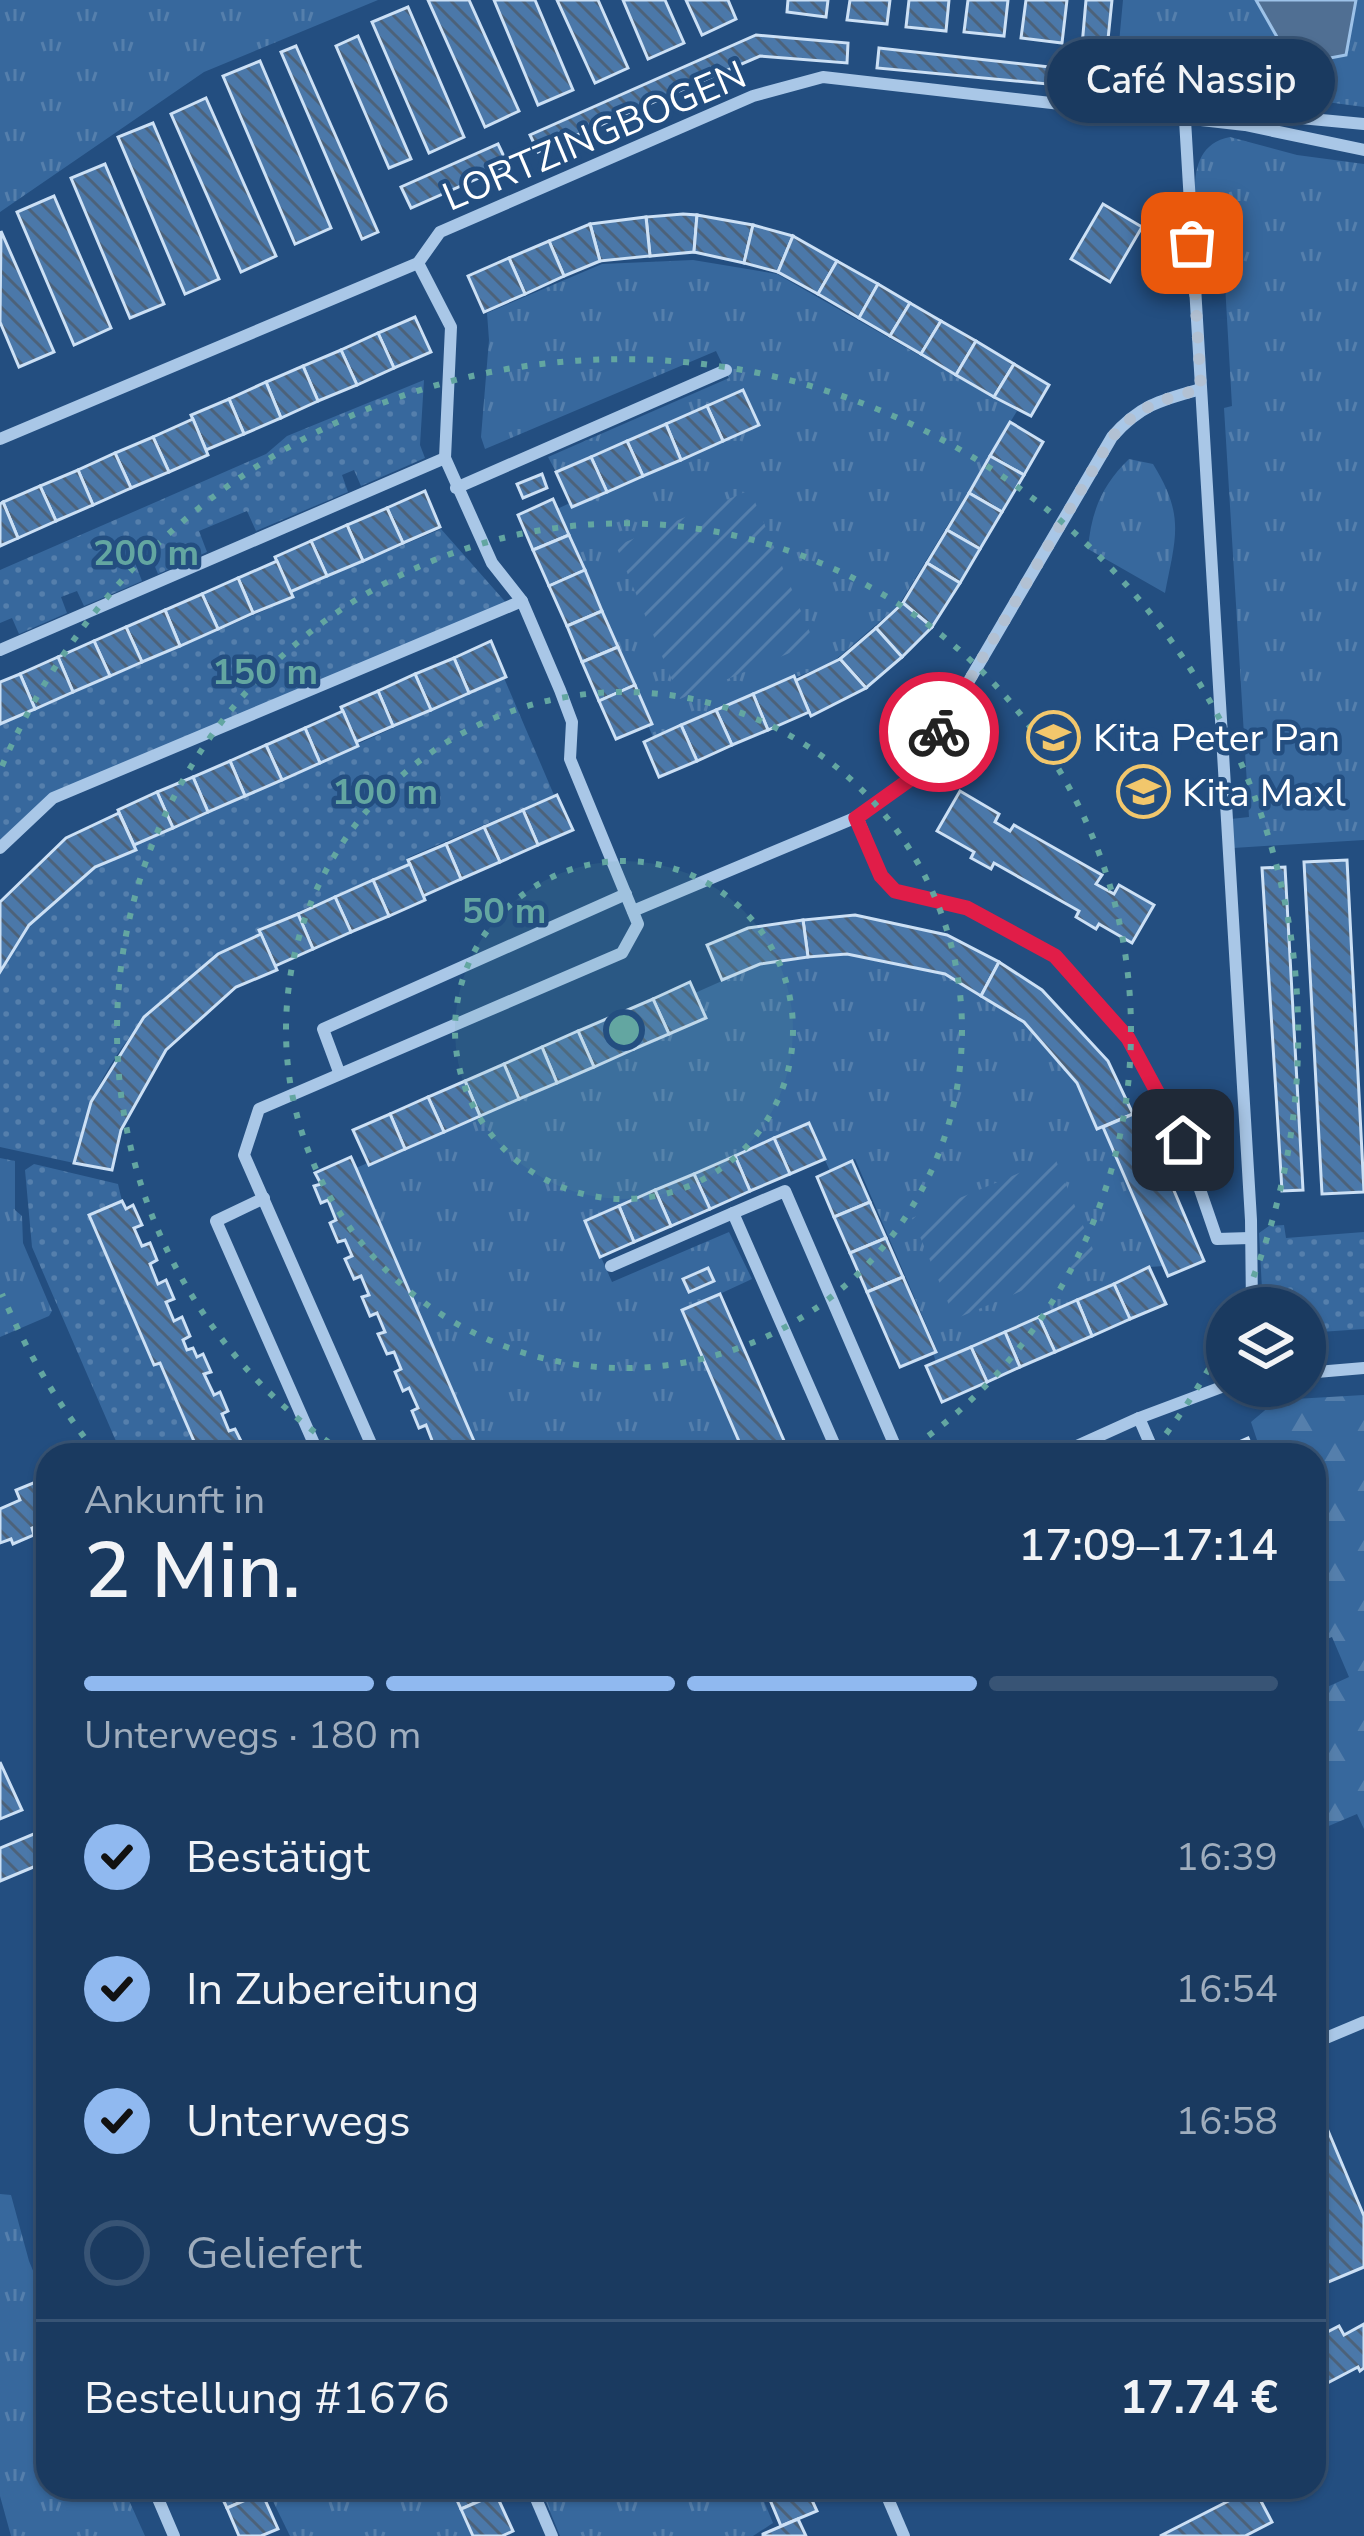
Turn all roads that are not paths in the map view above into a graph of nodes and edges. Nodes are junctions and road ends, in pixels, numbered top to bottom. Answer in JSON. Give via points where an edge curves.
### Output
{"nodes":[{"id":1,"x":1185,"y":120,"type":"junction"},
{"id":2,"x":1364,"y":124,"type":"edge"},
{"id":3,"x":1245,"y":125,"type":"junction"},
{"id":4,"x":1364,"y":150,"type":"edge"},
{"id":5,"x":418,"y":263,"type":"junction"},
{"id":6,"x":726,"y":370,"type":"dead end"},
{"id":7,"x":1201,"y":389,"type":"junction"},
{"id":8,"x":0,"y":439,"type":"edge"},
{"id":9,"x":445,"y":458,"type":"junction"},
{"id":10,"x":456,"y":488,"type":"junction"},
{"id":11,"x":522,"y":601,"type":"junction"},
{"id":12,"x":0,"y":650,"type":"edge"},
{"id":13,"x":856,"y":818,"type":"junction"},
{"id":14,"x":0,"y":848,"type":"edge"},
{"id":15,"x":626,"y":894,"type":"junction"},
{"id":16,"x":633,"y":911,"type":"junction"},
{"id":17,"x":339,"y":1072,"type":"junction"},
{"id":18,"x":264,"y":1198,"type":"junction"},
{"id":19,"x":733,"y":1213,"type":"junction"},
{"id":20,"x":1250,"y":1238,"type":"junction"},
{"id":21,"x":611,"y":1267,"type":"dead end"},
{"id":22,"x":1251,"y":1287,"type":"edge"},
{"id":23,"x":1364,"y":1368,"type":"edge"},
{"id":24,"x":1326,"y":1371,"type":"edge"},
{"id":25,"x":1206,"y":1393,"type":"edge"},
{"id":26,"x":1139,"y":1418,"type":"junction"},
{"id":27,"x":314,"y":1443,"type":"edge"},
{"id":28,"x":371,"y":1443,"type":"edge"},
{"id":29,"x":833,"y":1443,"type":"edge"},
{"id":30,"x":894,"y":1443,"type":"edge"},
{"id":31,"x":1084,"y":1443,"type":"edge"},
{"id":32,"x":1150,"y":1443,"type":"edge"},
{"id":33,"x":1364,"y":2022,"type":"edge"},
{"id":34,"x":1326,"y":2038,"type":"edge"},
{"id":35,"x":158,"y":2499,"type":"edge"},
{"id":36,"x":536,"y":2499,"type":"edge"},
{"id":37,"x":888,"y":2499,"type":"edge"},
{"id":38,"x":174,"y":2536,"type":"edge"},
{"id":39,"x":552,"y":2536,"type":"edge"},
{"id":40,"x":904,"y":2536,"type":"edge"}],
"edges":[{"from":1,"to":3,"type":"street","name":"LORTZINGBOGEN"},
{"from":1,"to":5,"type":"street","name":"LORTZINGBOGEN","via":[[823,77],[753,97],[440,232]]},
{"from":1,"to":7,"type":"street"},
{"from":2,"to":3,"type":"street","name":"LORTZINGBOGEN","via":[[1290,117]]},
{"from":3,"to":4,"type":"street","name":"LORTZINGBOGEN"},
{"from":5,"to":8,"type":"street","name":"LORTZINGBOGEN"},
{"from":5,"to":9,"type":"street","via":[[451,327]]},
{"from":6,"to":10,"type":"street"},
{"from":7,"to":13,"type":"street","via":[[1132,414],[1112,437],[912,778]]},
{"from":7,"to":20,"type":"street"},
{"from":9,"to":10,"type":"street"},
{"from":9,"to":12,"type":"street"},
{"from":10,"to":11,"type":"street","via":[[492,563]]},
{"from":11,"to":14,"type":"street","via":[[53,798]]},
{"from":11,"to":15,"type":"street","via":[[572,722],[570,759]]},
{"from":13,"to":16,"type":"street"},
{"from":13,"to":20,"type":"street","via":[[895,891],[967,908],[1055,956],[1128,1038],[1183,1140],[1217,1239]]},
{"from":15,"to":16,"type":"street"},
{"from":15,"to":17,"type":"street","via":[[323,1029]]},
{"from":16,"to":17,"type":"street","via":[[638,924],[622,953]]},
{"from":17,"to":18,"type":"street","via":[[259,1109],[244,1155]]},
{"from":18,"to":27,"type":"street","via":[[216,1221]]},
{"from":18,"to":28,"type":"street"},
{"from":19,"to":21,"type":"street"},
{"from":19,"to":29,"type":"street"},
{"from":19,"to":30,"type":"street","via":[[784,1191]]},
{"from":20,"to":22,"type":"street"},
{"from":23,"to":24,"type":"street"},
{"from":25,"to":26,"type":"street"},
{"from":26,"to":31,"type":"street"},
{"from":26,"to":32,"type":"street"},
{"from":33,"to":34,"type":"street"},
{"from":35,"to":38,"type":"street"},
{"from":36,"to":39,"type":"street"},
{"from":37,"to":40,"type":"street"}]}
